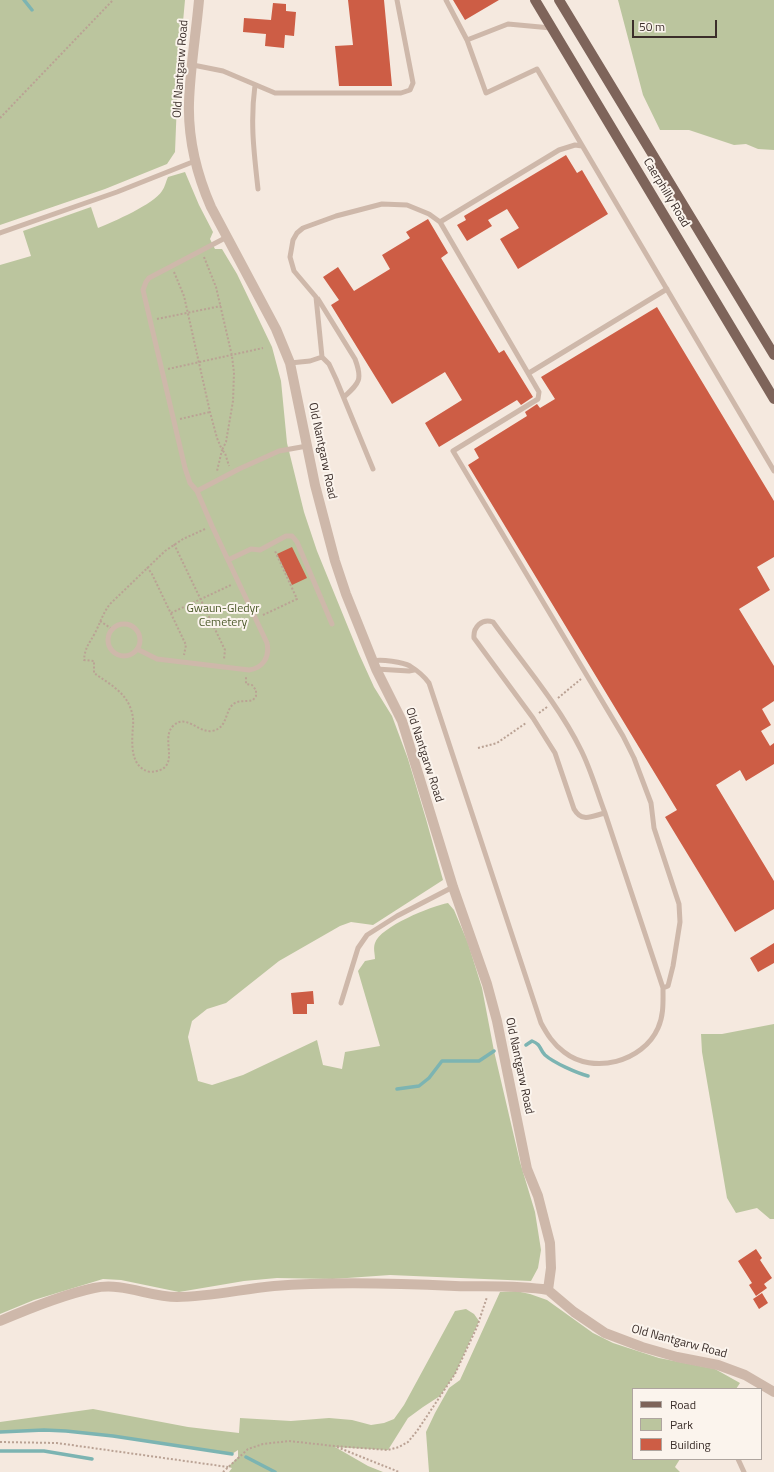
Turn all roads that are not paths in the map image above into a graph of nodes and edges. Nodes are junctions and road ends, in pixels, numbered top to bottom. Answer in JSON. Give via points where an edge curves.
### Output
{"nodes":[{"id":1,"x":199,"y":0,"type":"edge"},
{"id":2,"x":397,"y":0,"type":"edge"},
{"id":3,"x":446,"y":0,"type":"edge"},
{"id":4,"x":535,"y":0,"type":"edge"},
{"id":5,"x":559,"y":0,"type":"edge"},
{"id":6,"x":551,"y":28,"type":"junction"},
{"id":7,"x":467,"y":40,"type":"junction"},
{"id":8,"x":192,"y":65,"type":"junction"},
{"id":9,"x":255,"y":85,"type":"junction"},
{"id":10,"x":582,"y":146,"type":"junction"},
{"id":11,"x":195,"y":161,"type":"junction"},
{"id":12,"x":258,"y":189,"type":"dead end"},
{"id":13,"x":440,"y":222,"type":"junction"},
{"id":14,"x":0,"y":232,"type":"edge"},
{"id":15,"x":227,"y":237,"type":"junction"},
{"id":16,"x":667,"y":289,"type":"junction"},
{"id":17,"x":316,"y":297,"type":"junction"},
{"id":18,"x":774,"y":355,"type":"edge"},
{"id":19,"x":322,"y":357,"type":"junction"},
{"id":20,"x":290,"y":363,"type":"junction"},
{"id":21,"x":529,"y":373,"type":"junction"},
{"id":22,"x":344,"y":397,"type":"junction"},
{"id":23,"x":774,"y":399,"type":"edge"},
{"id":24,"x":306,"y":446,"type":"junction"},
{"id":25,"x":373,"y":469,"type":"dead end"},
{"id":26,"x":774,"y":471,"type":"edge"},
{"id":27,"x":197,"y":491,"type":"junction"},
{"id":28,"x":228,"y":560,"type":"junction"},
{"id":29,"x":332,"y":624,"type":"dead end"},
{"id":30,"x":137,"y":649,"type":"junction"},
{"id":31,"x":374,"y":665,"type":"junction"},
{"id":32,"x":414,"y":670,"type":"junction"},
{"id":33,"x":605,"y":813,"type":"junction"},
{"id":34,"x":453,"y":887,"type":"junction"},
{"id":35,"x":663,"y":988,"type":"junction"},
{"id":36,"x":341,"y":1003,"type":"dead end"},
{"id":37,"x":548,"y":1290,"type":"junction"},
{"id":38,"x":0,"y":1321,"type":"edge"},
{"id":39,"x":768,"y":1390,"type":"edge"},
{"id":40,"x":738,"y":1460,"type":"edge"},
{"id":41,"x":744,"y":1472,"type":"edge"}],
"edges":[{"from":1,"to":8,"type":"street","name":"Old Nantgarw Road"},
{"from":2,"to":9,"type":"lane","via":[[413,83],[410,90],[402,94],[275,93]]},
{"from":3,"to":7,"type":"lane"},
{"from":4,"to":6,"type":"main road","name":"Caerphilly Road"},
{"from":5,"to":18,"type":"main road","name":"Caerphilly Road"},
{"from":6,"to":7,"type":"lane","via":[[508,24]]},
{"from":6,"to":23,"type":"main road","name":"Caerphilly Road"},
{"from":7,"to":10,"type":"lane","via":[[486,93],[537,69]]},
{"from":8,"to":9,"type":"lane","via":[[223,71]]},
{"from":8,"to":11,"type":"street","name":"Old Nantgarw Road","via":[[189,117]]},
{"from":9,"to":12,"type":"lane","via":[[252,131]]},
{"from":10,"to":13,"type":"lane","via":[[575,145],[559,150]]},
{"from":10,"to":16,"type":"lane"},
{"from":11,"to":14,"type":"lane","via":[[117,192]]},
{"from":11,"to":15,"type":"street","name":"Old Nantgarw Road","via":[[204,191]]},
{"from":13,"to":17,"type":"lane","via":[[429,214],[407,205],[382,204],[303,228],[293,240],[290,257],[294,271]]},
{"from":13,"to":21,"type":"lane"},
{"from":15,"to":20,"type":"street","name":"Old Nantgarw Road","via":[[276,329]]},
{"from":15,"to":27,"type":"lane","via":[[149,278],[144,286],[144,296],[185,468],[190,484]]},
{"from":16,"to":21,"type":"lane"},
{"from":16,"to":26,"type":"lane"},
{"from":17,"to":19,"type":"lane"},
{"from":17,"to":22,"type":"lane","via":[[358,367],[357,385]]},
{"from":19,"to":20,"type":"lane"},
{"from":19,"to":22,"type":"lane","via":[[330,364]]},
{"from":20,"to":24,"type":"street","name":"Old Nantgarw Road"},
{"from":21,"to":35,"type":"lane","via":[[540,392],[538,399],[453,451],[623,736],[636,764],[651,803],[654,828],[679,904],[680,922],[672,966],[668,986]]},
{"from":22,"to":25,"type":"lane"},
{"from":24,"to":27,"type":"lane","via":[[280,451]]},
{"from":24,"to":31,"type":"street","name":"Old Nantgarw Road","via":[[335,561]]},
{"from":27,"to":28,"type":"lane"},
{"from":28,"to":29,"type":"lane","via":[[251,549],[260,550],[286,536],[292,536],[297,542]]},
{"from":28,"to":30,"type":"lane","via":[[268,647],[264,663],[249,670],[157,659]]},
{"from":30,"to":30,"type":"lane","via":[[124,657],[114,654],[107,641],[112,629],[123,624],[133,626],[140,640]]},
{"from":31,"to":32,"type":"lane"},
{"from":31,"to":32,"type":"lane","via":[[380,660],[410,666]]},
{"from":31,"to":34,"type":"street","name":"Old Nantgarw Road","via":[[402,721]]},
{"from":32,"to":35,"type":"lane","via":[[422,674],[429,684],[541,1023],[550,1039],[564,1053],[587,1062],[614,1062],[632,1056],[658,1028]]},
{"from":33,"to":33,"type":"lane","via":[[582,751],[574,737],[493,622],[484,621],[476,627],[474,638],[533,718],[555,753],[578,816],[582,818]]},
{"from":33,"to":35,"type":"lane"},
{"from":34,"to":36,"type":"lane","via":[[367,935],[358,948]]},
{"from":34,"to":37,"type":"street","name":"Old Nantgarw Road","via":[[488,984],[527,1169],[538,1196],[550,1244],[551,1268]]},
{"from":37,"to":38,"type":"street","via":[[380,1283],[275,1286],[178,1297],[113,1286],[94,1288],[40,1304]]},
{"from":37,"to":39,"type":"street","name":"Old Nantgarw Road","via":[[605,1333],[663,1353],[718,1365],[745,1375]]},
{"from":40,"to":41,"type":"lane"}]}
